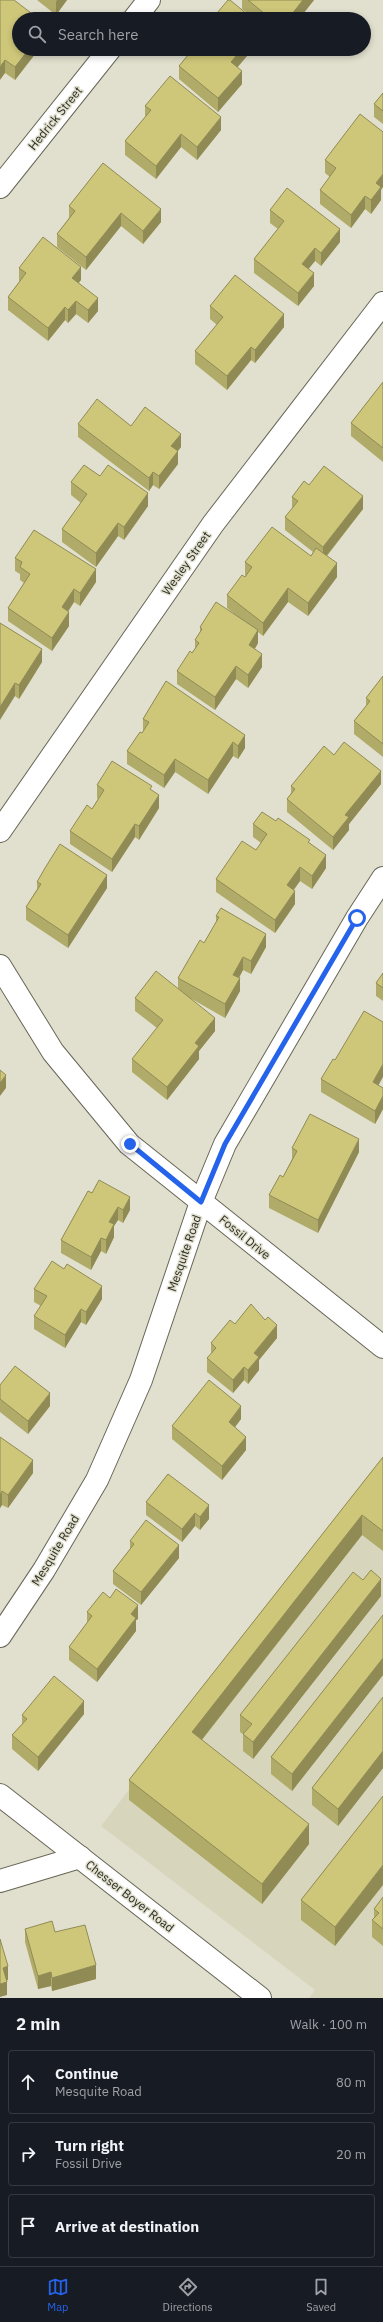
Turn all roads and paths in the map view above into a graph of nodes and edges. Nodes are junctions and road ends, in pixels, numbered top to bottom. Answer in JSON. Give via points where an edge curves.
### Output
{"nodes":[{"id":1,"x":149,"y":0,"type":"edge"},
{"id":2,"x":140,"y":12,"type":"edge"},
{"id":3,"x":104,"y":56,"type":"edge"},
{"id":4,"x":0,"y":187,"type":"edge"},
{"id":5,"x":383,"y":304,"type":"edge"},
{"id":6,"x":0,"y":831,"type":"edge"},
{"id":7,"x":383,"y":878,"type":"edge"},
{"id":8,"x":0,"y":966,"type":"edge"},
{"id":9,"x":201,"y":1202,"type":"junction"},
{"id":10,"x":383,"y":1347,"type":"edge"},
{"id":11,"x":0,"y":1636,"type":"edge"},
{"id":12,"x":0,"y":1795,"type":"edge"},
{"id":13,"x":80,"y":1857,"type":"junction"},
{"id":14,"x":0,"y":1881,"type":"edge"},
{"id":15,"x":260,"y":1998,"type":"edge"}],
"edges":[{"from":1,"to":2,"type":"street"},
{"from":3,"to":4,"type":"street","name":"Hedrick Street"},
{"from":5,"to":6,"type":"street","name":"Wesley Street","via":[[213,524]]},
{"from":7,"to":9,"type":"street","name":"Mesquite Road","via":[[225,1144]]},
{"from":8,"to":9,"type":"street","name":"Fossil Drive","via":[[53,1052],[130,1144]]},
{"from":9,"to":10,"type":"street","name":"Fossil Drive"},
{"from":9,"to":11,"type":"street","name":"Mesquite Road","via":[[141,1380],[97,1480],[44,1570]]},
{"from":12,"to":13,"type":"street","name":"Chesser Boyer Road"},
{"from":13,"to":14,"type":"street"},
{"from":13,"to":15,"type":"street","name":"Chesser Boyer Road"}]}
